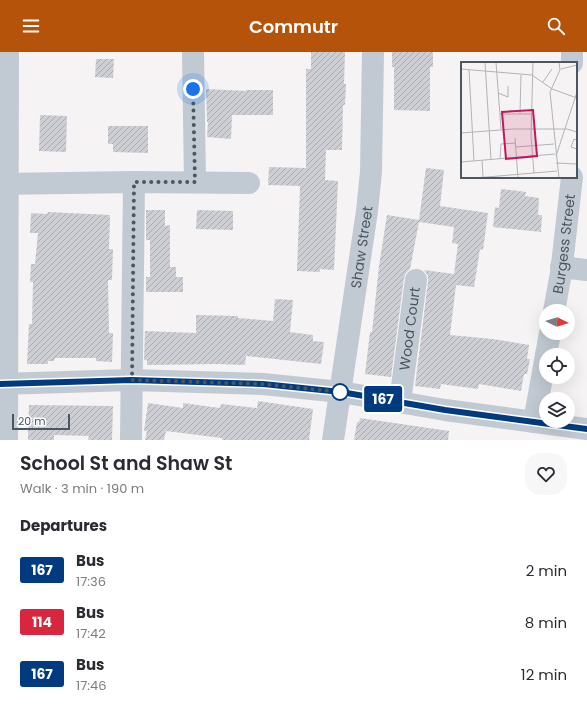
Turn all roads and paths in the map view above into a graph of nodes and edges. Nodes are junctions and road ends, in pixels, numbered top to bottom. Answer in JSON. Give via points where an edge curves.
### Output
{"nodes":[{"id":1,"x":8,"y":52,"type":"edge"},
{"id":2,"x":193,"y":52,"type":"edge"},
{"id":3,"x":373,"y":52,"type":"edge"},
{"id":4,"x":572,"y":178,"type":"edge"},
{"id":5,"x":134,"y":182,"type":"junction"},
{"id":6,"x":195,"y":182,"type":"junction"},
{"id":7,"x":249,"y":183,"type":"dead end"},
{"id":8,"x":4,"y":184,"type":"edge"},
{"id":9,"x":561,"y":267,"type":"junction"},
{"id":10,"x":587,"y":270,"type":"edge"},
{"id":11,"x":416,"y":280,"type":"dead end"},
{"id":12,"x":555,"y":304,"type":"edge"},
{"id":13,"x":132,"y":380,"type":"junction"},
{"id":14,"x":3,"y":384,"type":"edge"},
{"id":15,"x":541,"y":384,"type":"edge"},
{"id":16,"x":341,"y":392,"type":"junction"},
{"id":17,"x":400,"y":402,"type":"junction"},
{"id":18,"x":534,"y":422,"type":"junction"},
{"id":19,"x":587,"y":429,"type":"edge"},
{"id":20,"x":7,"y":440,"type":"edge"},
{"id":21,"x":131,"y":440,"type":"edge"},
{"id":22,"x":333,"y":440,"type":"edge"}],
"edges":[{"from":1,"to":8,"type":"street"},
{"from":2,"to":6,"type":"street"},
{"from":3,"to":16,"type":"street","name":"Shaw Street","via":[[371,172]]},
{"from":4,"to":9,"type":"street","name":"Burgess Street"},
{"from":5,"to":6,"type":"street"},
{"from":5,"to":8,"type":"street"},
{"from":5,"to":13,"type":"street"},
{"from":6,"to":7,"type":"street"},
{"from":8,"to":14,"type":"street"},
{"from":9,"to":10,"type":"street"},
{"from":9,"to":12,"type":"street","name":"Burgess Street"},
{"from":11,"to":17,"type":"street","name":"Wood Court"},
{"from":13,"to":14,"type":"street"},
{"from":13,"to":16,"type":"street","via":[[263,384]]},
{"from":13,"to":21,"type":"street"},
{"from":14,"to":20,"type":"street"},
{"from":15,"to":18,"type":"street"},
{"from":16,"to":17,"type":"street"},
{"from":16,"to":22,"type":"street","name":"Shaw Street"},
{"from":17,"to":18,"type":"street"},
{"from":18,"to":19,"type":"street"}]}
